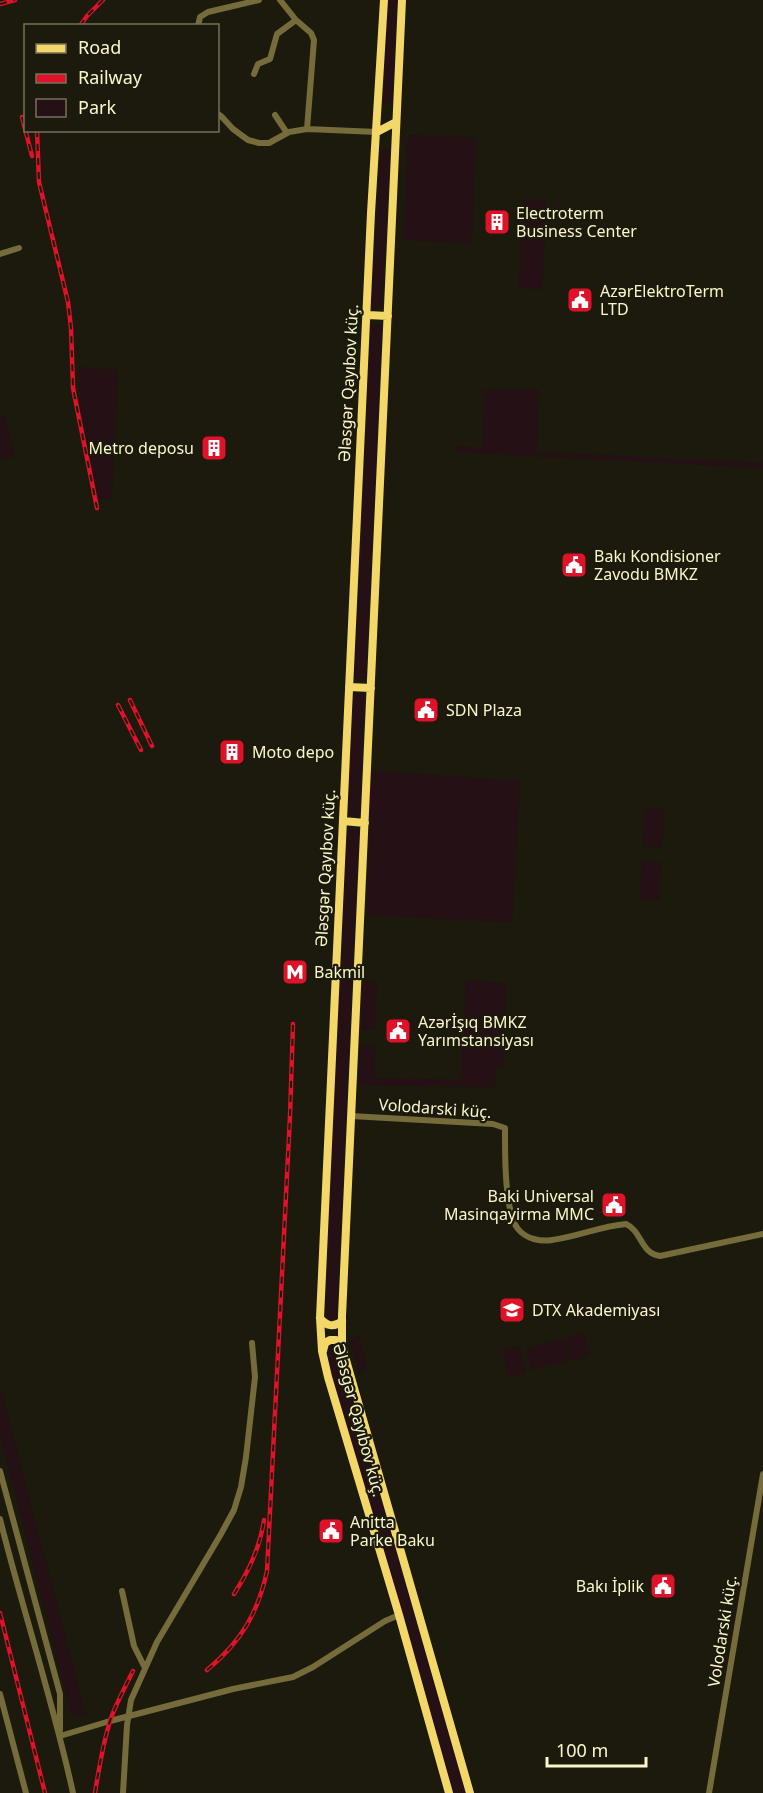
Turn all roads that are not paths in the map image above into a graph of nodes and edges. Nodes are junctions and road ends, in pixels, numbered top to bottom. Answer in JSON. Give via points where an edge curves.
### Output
{"nodes":[{"id":1,"x":260,"y":0,"type":"edge"},
{"id":2,"x":280,"y":0,"type":"edge"},
{"id":3,"x":384,"y":0,"type":"edge"},
{"id":4,"x":402,"y":0,"type":"edge"},
{"id":5,"x":297,"y":20,"type":"junction"},
{"id":6,"x":198,"y":24,"type":"edge"},
{"id":7,"x":254,"y":75,"type":"dead end"},
{"id":8,"x":219,"y":115,"type":"edge"},
{"id":9,"x":275,"y":115,"type":"dead end"},
{"id":10,"x":396,"y":122,"type":"junction"},
{"id":11,"x":307,"y":129,"type":"junction"},
{"id":12,"x":377,"y":132,"type":"junction"},
{"id":13,"x":287,"y":134,"type":"junction"},
{"id":14,"x":19,"y":248,"type":"dead end"},
{"id":15,"x":0,"y":254,"type":"edge"},
{"id":16,"x":367,"y":315,"type":"junction"},
{"id":17,"x":387,"y":316,"type":"junction"},
{"id":18,"x":349,"y":687,"type":"junction"},
{"id":19,"x":371,"y":688,"type":"junction"},
{"id":20,"x":343,"y":821,"type":"junction"},
{"id":21,"x":364,"y":823,"type":"junction"},
{"id":22,"x":351,"y":1116,"type":"junction"},
{"id":23,"x":763,"y":1234,"type":"edge"},
{"id":24,"x":320,"y":1318,"type":"junction"},
{"id":25,"x":342,"y":1321,"type":"junction"},
{"id":26,"x":252,"y":1343,"type":"dead end"},
{"id":27,"x":342,"y":1346,"type":"junction"},
{"id":28,"x":322,"y":1351,"type":"junction"},
{"id":29,"x":0,"y":1471,"type":"edge"},
{"id":30,"x":763,"y":1474,"type":"edge"},
{"id":31,"x":0,"y":1519,"type":"edge"},
{"id":32,"x":122,"y":1591,"type":"dead end"},
{"id":33,"x":399,"y":1616,"type":"junction"},
{"id":34,"x":146,"y":1668,"type":"junction"},
{"id":35,"x":0,"y":1694,"type":"edge"},
{"id":36,"x":128,"y":1716,"type":"junction"},
{"id":37,"x":60,"y":1736,"type":"junction"},
{"id":38,"x":26,"y":1793,"type":"edge"},
{"id":39,"x":72,"y":1793,"type":"edge"},
{"id":40,"x":123,"y":1793,"type":"edge"},
{"id":41,"x":449,"y":1793,"type":"edge"},
{"id":42,"x":470,"y":1793,"type":"edge"},
{"id":43,"x":709,"y":1793,"type":"edge"}],
"edges":[{"from":1,"to":6,"type":"street","via":[[205,14]]},
{"from":2,"to":5,"type":"street"},
{"from":3,"to":12,"type":"main road","name":"Ələsgər Qayıbov küç."},
{"from":4,"to":10,"type":"main road","name":"Ələsgər Qayıbov küç."},
{"from":5,"to":7,"type":"street","via":[[277,34],[270,59],[258,64]]},
{"from":5,"to":11,"type":"street","via":[[314,40]]},
{"from":8,"to":13,"type":"street","via":[[248,140],[269,143]]},
{"from":9,"to":13,"type":"street"},
{"from":10,"to":12,"type":"main road"},
{"from":10,"to":17,"type":"main road","name":"Ələsgər Qayıbov küç."},
{"from":11,"to":12,"type":"street"},
{"from":11,"to":13,"type":"street"},
{"from":12,"to":16,"type":"main road","name":"Ələsgər Qayıbov küç."},
{"from":14,"to":15,"type":"street"},
{"from":16,"to":17,"type":"main road"},
{"from":16,"to":18,"type":"main road","name":"Ələsgər Qayıbov küç."},
{"from":17,"to":19,"type":"main road","name":"Ələsgər Qayıbov küç."},
{"from":18,"to":19,"type":"main road"},
{"from":18,"to":20,"type":"main road","name":"Ələsgər Qayıbov küç."},
{"from":19,"to":21,"type":"main road","name":"Ələsgər Qayıbov küç."},
{"from":20,"to":21,"type":"main road"},
{"from":20,"to":24,"type":"main road","name":"Ələsgər Qayıbov küç."},
{"from":21,"to":22,"type":"main road","name":"Ələsgər Qayıbov küç."},
{"from":22,"to":23,"type":"street","name":"Volodarski küç.","via":[[493,1124],[505,1128],[506,1186],[514,1223],[533,1239],[555,1240],[626,1224],[633,1228],[644,1248],[660,1256]]},
{"from":22,"to":25,"type":"main road","name":"Ələsgər Qayıbov küç."},
{"from":24,"to":25,"type":"main road","via":[[331,1326]]},
{"from":24,"to":28,"type":"main road","name":"Ələsgər Qayıbov küç."},
{"from":25,"to":27,"type":"main road","name":"Ələsgər Qayıbov küç."},
{"from":26,"to":34,"type":"street","via":[[255,1377],[249,1434],[234,1510],[157,1642]]},
{"from":27,"to":28,"type":"main road","via":[[330,1340]]},
{"from":27,"to":42,"type":"main road","name":"Ələsgər Qayıbov küç."},
{"from":28,"to":33,"type":"main road","name":"Ələsgər Qayıbov küç."},
{"from":29,"to":37,"type":"street","via":[[60,1694]]},
{"from":30,"to":43,"type":"street","name":"Volodarski küç."},
{"from":31,"to":37,"type":"street"},
{"from":32,"to":34,"type":"street","via":[[134,1646]]},
{"from":33,"to":36,"type":"street","via":[[385,1620],[293,1677]]},
{"from":33,"to":41,"type":"main road","name":"Ələsgər Qayıbov küç."},
{"from":34,"to":36,"type":"street"},
{"from":35,"to":38,"type":"street"},
{"from":36,"to":37,"type":"street"},
{"from":36,"to":40,"type":"street"},
{"from":37,"to":39,"type":"street"}]}
